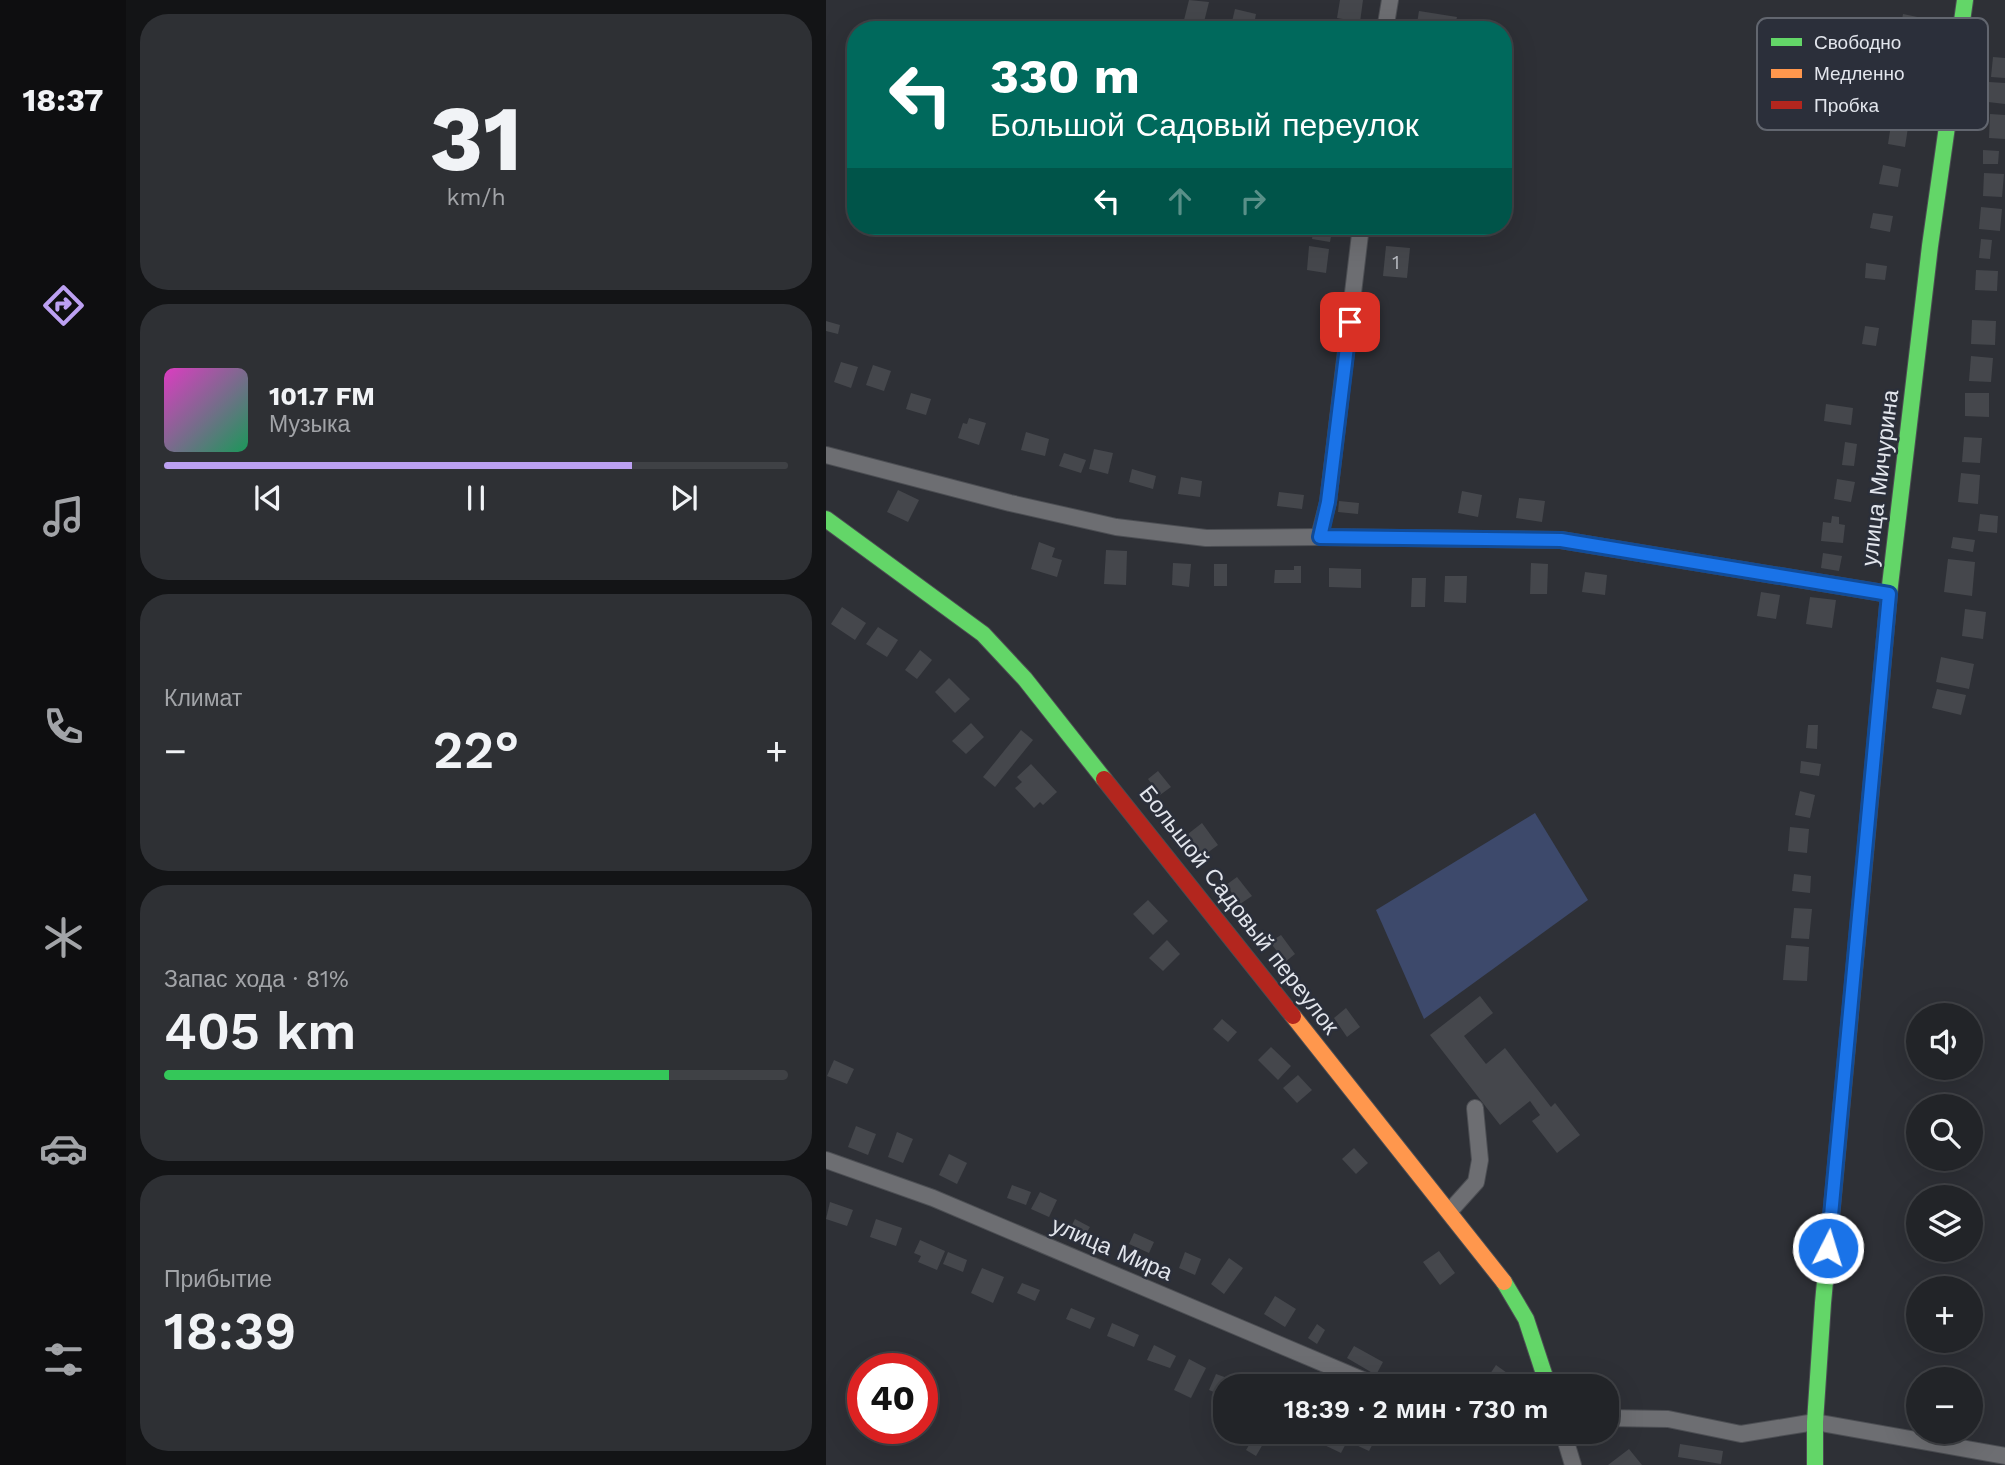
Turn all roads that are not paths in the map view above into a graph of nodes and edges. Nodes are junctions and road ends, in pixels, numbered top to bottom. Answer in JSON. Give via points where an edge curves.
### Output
{"nodes":[{"id":1,"x":1390,"y":0,"type":"edge"},
{"id":2,"x":1965,"y":0,"type":"edge"},
{"id":3,"x":1962,"y":18,"type":"edge"},
{"id":4,"x":1386,"y":21,"type":"edge"},
{"id":5,"x":1947,"y":130,"type":"edge"},
{"id":6,"x":1360,"y":235,"type":"edge"},
{"id":7,"x":826,"y":455,"type":"edge"},
{"id":8,"x":826,"y":519,"type":"edge"},
{"id":9,"x":1320,"y":537,"type":"junction"},
{"id":10,"x":1889,"y":594,"type":"junction"},
{"id":11,"x":1475,"y":1108,"type":"dead end"},
{"id":12,"x":826,"y":1160,"type":"edge"},
{"id":13,"x":1449,"y":1212,"type":"junction"},
{"id":14,"x":1349,"y":1374,"type":"edge"},
{"id":15,"x":1544,"y":1374,"type":"edge"},
{"id":16,"x":1619,"y":1418,"type":"edge"},
{"id":17,"x":1815,"y":1422,"type":"junction"},
{"id":18,"x":1567,"y":1444,"type":"edge"},
{"id":19,"x":2005,"y":1456,"type":"edge"},
{"id":20,"x":1573,"y":1465,"type":"edge"},
{"id":21,"x":1815,"y":1465,"type":"edge"}],
"edges":[{"from":1,"to":4,"type":"street"},
{"from":2,"to":3,"type":"street","name":"улица Мичурина"},
{"from":5,"to":10,"type":"street","name":"улица Мичурина"},
{"from":6,"to":9,"type":"street"},
{"from":7,"to":9,"type":"street","via":[[1116,527],[1206,538]]},
{"from":8,"to":13,"type":"street","name":"Большой Садовый переулок","via":[[983,634],[1025,679]]},
{"from":9,"to":10,"type":"street","via":[[1561,540]]},
{"from":10,"to":17,"type":"street","name":"улица Мичурина"},
{"from":11,"to":13,"type":"street","via":[[1480,1160],[1476,1182]]},
{"from":12,"to":14,"type":"street","name":"улица Мира","via":[[933,1198]]},
{"from":13,"to":15,"type":"street","name":"Большой Садовый переулок","via":[[1499,1274],[1526,1319]]},
{"from":16,"to":17,"type":"street","via":[[1668,1419],[1741,1434]]},
{"from":17,"to":19,"type":"street"},
{"from":17,"to":21,"type":"street","name":"улица Мичурина"},
{"from":18,"to":20,"type":"street"}]}
